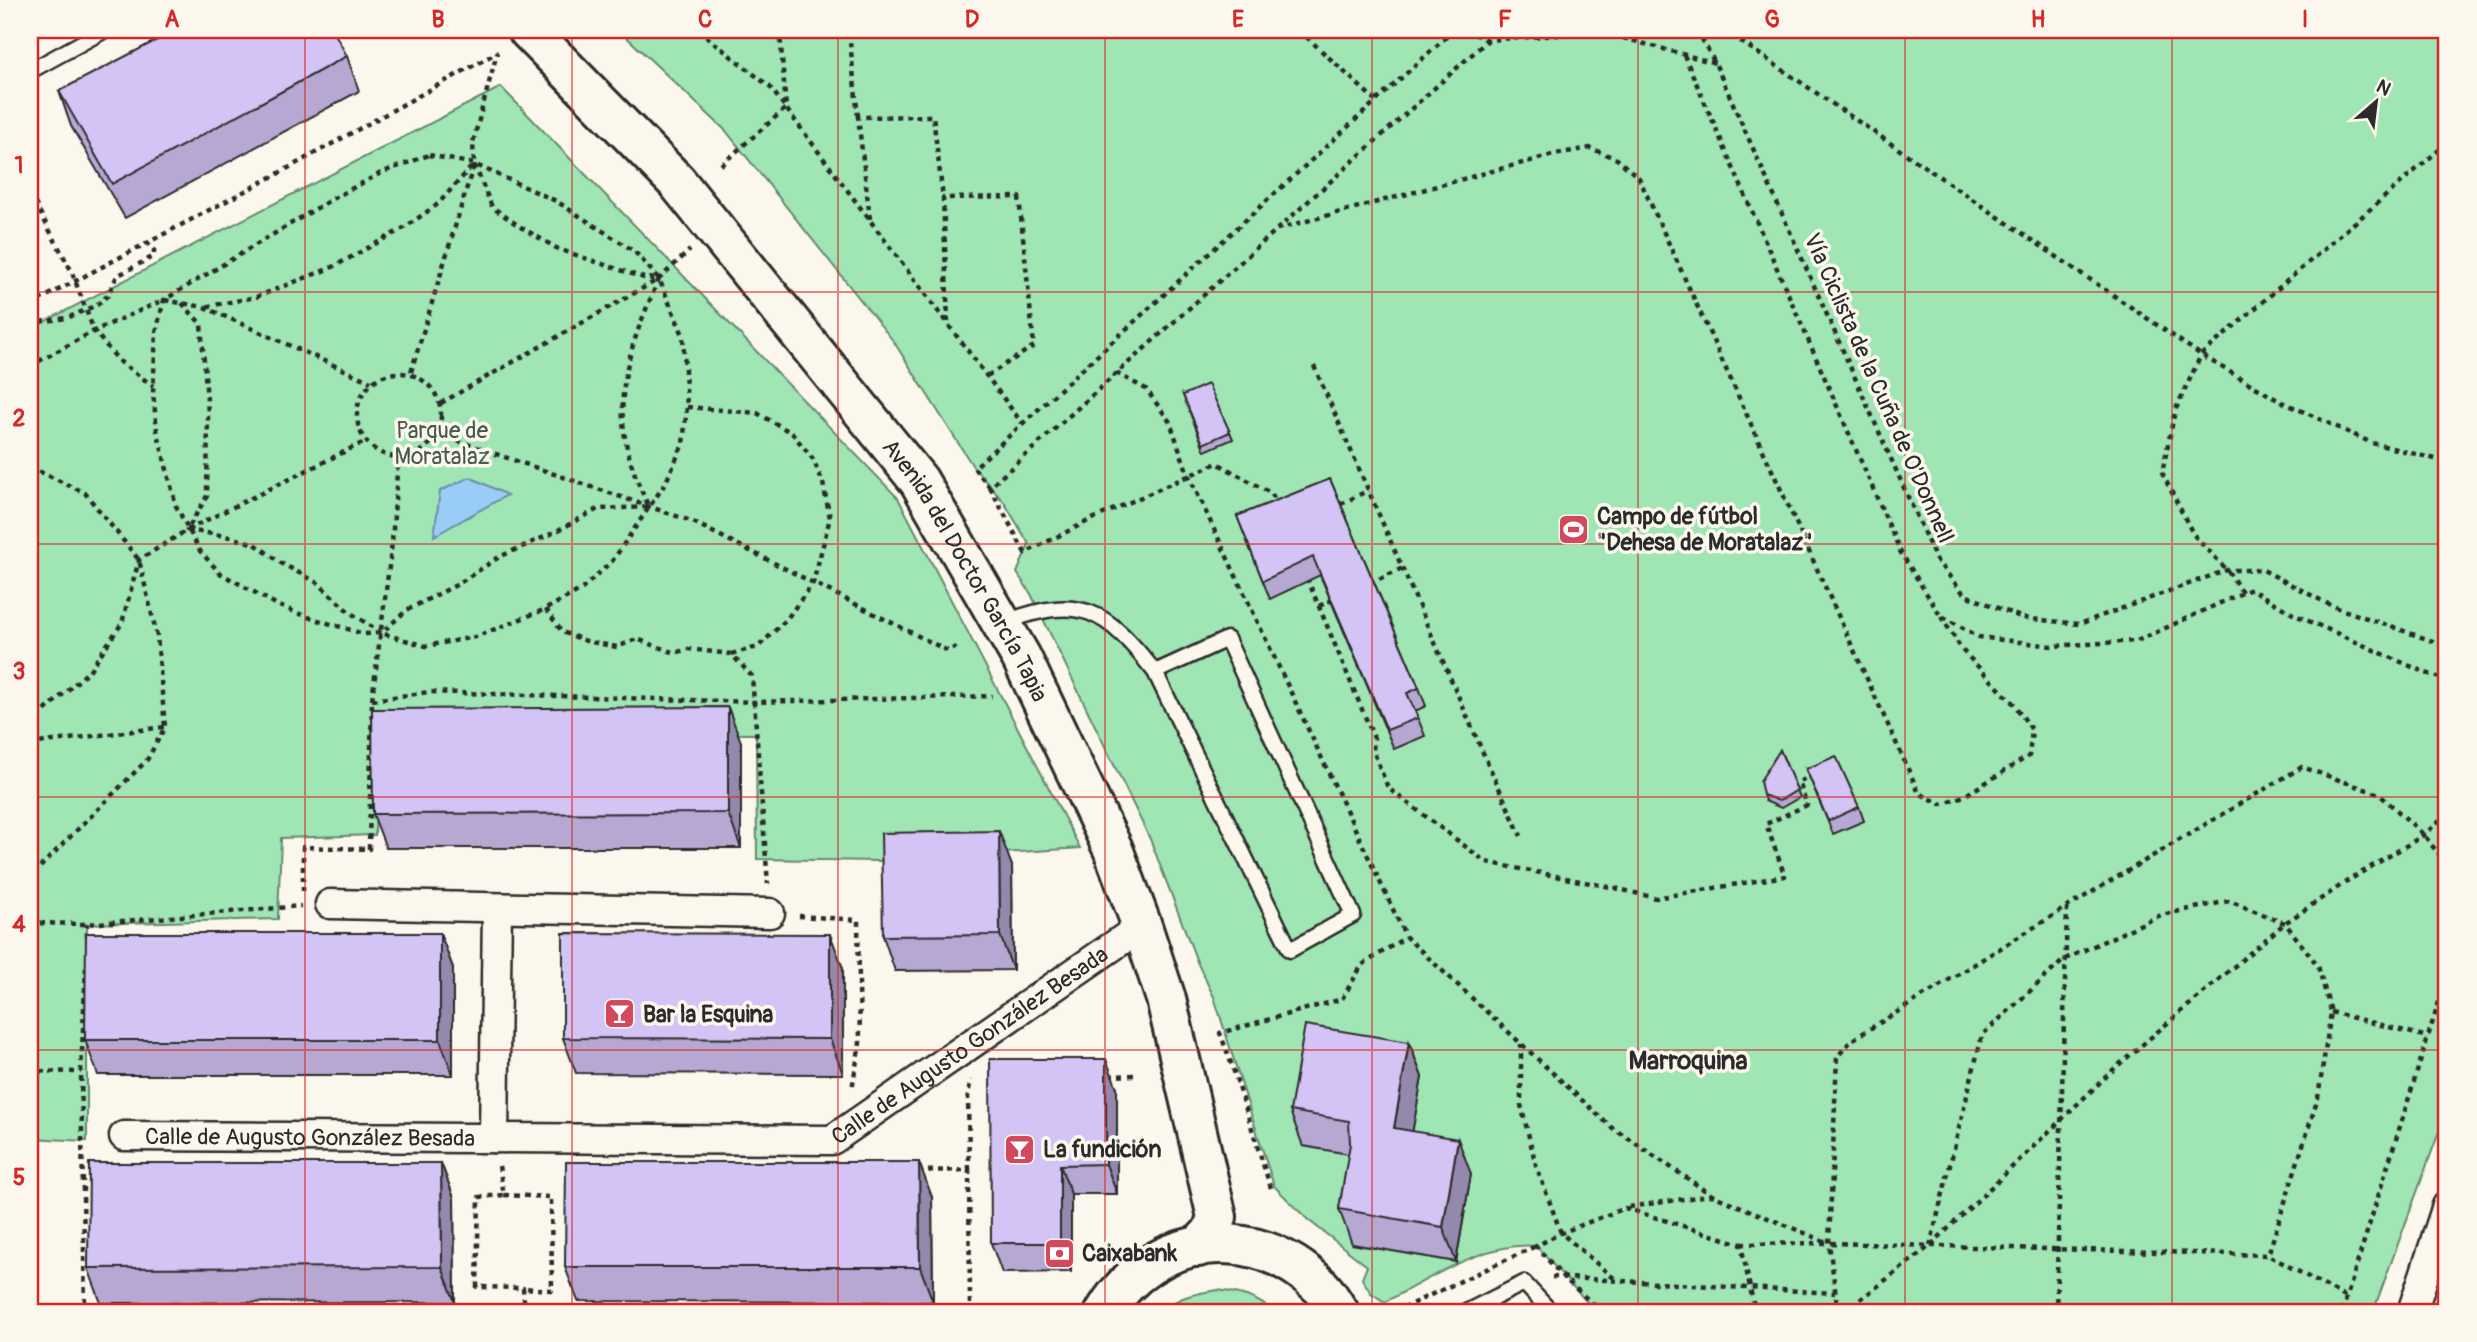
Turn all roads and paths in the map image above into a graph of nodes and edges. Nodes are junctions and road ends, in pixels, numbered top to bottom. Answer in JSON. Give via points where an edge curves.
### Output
{"nodes":[{"id":1,"x":105,"y":30,"type":"edge"},
{"id":2,"x":528,"y":30,"type":"edge"},
{"id":3,"x":698,"y":30,"type":"edge"},
{"id":4,"x":1298,"y":30,"type":"edge"},
{"id":5,"x":1454,"y":30,"type":"edge"},
{"id":6,"x":1465,"y":30,"type":"edge"},
{"id":7,"x":1697,"y":30,"type":"edge"},
{"id":8,"x":1724,"y":30,"type":"edge"},
{"id":9,"x":1488,"y":40,"type":"junction"},
{"id":10,"x":1684,"y":54,"type":"junction"},
{"id":11,"x":1715,"y":63,"type":"junction"},
{"id":12,"x":30,"y":71,"type":"edge"},
{"id":13,"x":1376,"y":101,"type":"junction"},
{"id":14,"x":786,"y":108,"type":"junction"},
{"id":15,"x":858,"y":117,"type":"junction"},
{"id":16,"x":2447,"y":143,"type":"edge"},
{"id":17,"x":474,"y":164,"type":"junction"},
{"id":18,"x":720,"y":165,"type":"dead end"},
{"id":19,"x":30,"y":194,"type":"edge"},
{"id":20,"x":943,"y":198,"type":"junction"},
{"id":21,"x":871,"y":220,"type":"junction"},
{"id":22,"x":1276,"y":229,"type":"junction"},
{"id":23,"x":147,"y":242,"type":"junction"},
{"id":24,"x":659,"y":279,"type":"junction"},
{"id":25,"x":75,"y":280,"type":"junction"},
{"id":26,"x":164,"y":300,"type":"junction"},
{"id":27,"x":182,"y":303,"type":"junction"},
{"id":28,"x":30,"y":305,"type":"edge"},
{"id":29,"x":204,"y":307,"type":"junction"},
{"id":30,"x":85,"y":309,"type":"junction"},
{"id":31,"x":30,"y":323,"type":"edge"},
{"id":32,"x":948,"y":323,"type":"junction"},
{"id":33,"x":94,"y":331,"type":"junction"},
{"id":34,"x":2202,"y":355,"type":"junction"},
{"id":35,"x":30,"y":366,"type":"edge"},
{"id":36,"x":1314,"y":366,"type":"dead end"},
{"id":37,"x":411,"y":372,"type":"junction"},
{"id":38,"x":1116,"y":373,"type":"junction"},
{"id":39,"x":987,"y":376,"type":"junction"},
{"id":40,"x":371,"y":382,"type":"junction"},
{"id":41,"x":153,"y":386,"type":"junction"},
{"id":42,"x":441,"y":403,"type":"junction"},
{"id":43,"x":687,"y":407,"type":"junction"},
{"id":44,"x":1022,"y":423,"type":"junction"},
{"id":45,"x":438,"y":434,"type":"junction"},
{"id":46,"x":366,"y":441,"type":"junction"},
{"id":47,"x":398,"y":459,"type":"junction"},
{"id":48,"x":2447,"y":462,"type":"edge"},
{"id":49,"x":30,"y":467,"type":"edge"},
{"id":50,"x":1188,"y":474,"type":"junction"},
{"id":51,"x":990,"y":487,"type":"junction"},
{"id":52,"x":1369,"y":491,"type":"junction"},
{"id":53,"x":1341,"y":504,"type":"edge"},
{"id":54,"x":1277,"y":506,"type":"edge"},
{"id":55,"x":649,"y":507,"type":"junction"},
{"id":56,"x":187,"y":530,"type":"junction"},
{"id":57,"x":139,"y":560,"type":"junction"},
{"id":58,"x":1404,"y":568,"type":"junction"},
{"id":59,"x":1304,"y":570,"type":"edge"},
{"id":60,"x":2227,"y":570,"type":"junction"},
{"id":61,"x":813,"y":583,"type":"junction"},
{"id":62,"x":1365,"y":585,"type":"edge"},
{"id":63,"x":2242,"y":593,"type":"junction"},
{"id":64,"x":1342,"y":596,"type":"edge"},
{"id":65,"x":1319,"y":606,"type":"junction"},
{"id":66,"x":546,"y":608,"type":"junction"},
{"id":67,"x":1940,"y":615,"type":"junction"},
{"id":68,"x":1001,"y":624,"type":"junction"},
{"id":69,"x":381,"y":633,"type":"junction"},
{"id":70,"x":960,"y":645,"type":"dead end"},
{"id":71,"x":2447,"y":646,"type":"edge"},
{"id":72,"x":731,"y":654,"type":"junction"},
{"id":73,"x":1155,"y":672,"type":"junction"},
{"id":74,"x":2447,"y":680,"type":"edge"},
{"id":75,"x":992,"y":696,"type":"dead end"},
{"id":76,"x":372,"y":700,"type":"junction"},
{"id":77,"x":754,"y":702,"type":"junction"},
{"id":78,"x":30,"y":724,"type":"edge"},
{"id":79,"x":164,"y":727,"type":"junction"},
{"id":80,"x":30,"y":744,"type":"edge"},
{"id":81,"x":1824,"y":771,"type":"edge"},
{"id":82,"x":2447,"y":813,"type":"edge"},
{"id":83,"x":2424,"y":835,"type":"junction"},
{"id":84,"x":1521,"y":836,"type":"dead end"},
{"id":85,"x":2447,"y":864,"type":"edge"},
{"id":86,"x":30,"y":877,"type":"edge"},
{"id":87,"x":330,"y":904,"type":"dead end"},
{"id":88,"x":2067,"y":907,"type":"junction"},
{"id":89,"x":497,"y":908,"type":"junction"},
{"id":90,"x":770,"y":913,"type":"joint"},
{"id":91,"x":30,"y":923,"type":"edge"},
{"id":92,"x":2285,"y":923,"type":"junction"},
{"id":93,"x":87,"y":924,"type":"junction"},
{"id":94,"x":1142,"y":926,"type":"junction"},
{"id":95,"x":87,"y":937,"type":"edge"},
{"id":96,"x":1406,"y":937,"type":"junction"},
{"id":97,"x":2065,"y":959,"type":"junction"},
{"id":98,"x":86,"y":964,"type":"edge"},
{"id":99,"x":2447,"y":976,"type":"edge"},
{"id":100,"x":2331,"y":1012,"type":"junction"},
{"id":101,"x":2428,"y":1037,"type":"junction"},
{"id":102,"x":1521,"y":1043,"type":"junction"},
{"id":103,"x":30,"y":1071,"type":"edge"},
{"id":104,"x":81,"y":1072,"type":"junction"},
{"id":105,"x":1136,"y":1075,"type":"dead end"},
{"id":106,"x":972,"y":1076,"type":"dead end"},
{"id":107,"x":1096,"y":1077,"type":"edge"},
{"id":108,"x":2062,"y":1121,"type":"junction"},
{"id":109,"x":124,"y":1136,"type":"dead end"},
{"id":110,"x":494,"y":1138,"type":"junction"},
{"id":111,"x":969,"y":1170,"type":"dead end"},
{"id":112,"x":1271,"y":1188,"type":"dead end"},
{"id":113,"x":504,"y":1195,"type":"junction"},
{"id":114,"x":1712,"y":1195,"type":"junction"},
{"id":115,"x":2447,"y":1206,"type":"edge"},
{"id":116,"x":1625,"y":1208,"type":"junction"},
{"id":117,"x":1207,"y":1232,"type":"junction"},
{"id":118,"x":1561,"y":1233,"type":"junction"},
{"id":119,"x":1741,"y":1244,"type":"junction"},
{"id":120,"x":1829,"y":1244,"type":"junction"},
{"id":121,"x":1536,"y":1246,"type":"junction"},
{"id":122,"x":1930,"y":1246,"type":"junction"},
{"id":123,"x":2059,"y":1250,"type":"junction"},
{"id":124,"x":2268,"y":1255,"type":"junction"},
{"id":125,"x":1564,"y":1278,"type":"junction"},
{"id":126,"x":1617,"y":1281,"type":"junction"},
{"id":127,"x":1524,"y":1283,"type":"junction"},
{"id":128,"x":523,"y":1288,"type":"junction"},
{"id":129,"x":1750,"y":1288,"type":"junction"},
{"id":130,"x":1835,"y":1293,"type":"junction"},
{"id":131,"x":2347,"y":1298,"type":"junction"},
{"id":132,"x":85,"y":1312,"type":"edge"},
{"id":133,"x":525,"y":1312,"type":"edge"},
{"id":134,"x":1105,"y":1312,"type":"edge"},
{"id":135,"x":1339,"y":1312,"type":"edge"},
{"id":136,"x":1394,"y":1312,"type":"edge"},
{"id":137,"x":1466,"y":1312,"type":"edge"},
{"id":138,"x":1551,"y":1312,"type":"edge"},
{"id":139,"x":1602,"y":1312,"type":"edge"},
{"id":140,"x":1755,"y":1312,"type":"edge"},
{"id":141,"x":1838,"y":1312,"type":"edge"},
{"id":142,"x":1844,"y":1312,"type":"edge"},
{"id":143,"x":2056,"y":1312,"type":"edge"},
{"id":144,"x":2342,"y":1312,"type":"edge"},
{"id":145,"x":2412,"y":1312,"type":"edge"}],
"edges":[{"from":1,"to":12,"type":"lane"},
{"from":2,"to":68,"type":"street","name":"Avenida del Doctor García Tapia","via":[[677,182],[919,481]]},
{"from":3,"to":14,"type":"path","via":[[770,87]]},
{"from":4,"to":13,"type":"path"},
{"from":5,"to":13,"type":"path"},
{"from":6,"to":9,"type":"path"},
{"from":7,"to":11,"type":"path","name":"Vía Ciclista de la Cuña de O'Donnell"},
{"from":8,"to":34,"type":"path"},
{"from":9,"to":10,"type":"path","via":[[1601,32]]},
{"from":9,"to":22,"type":"path"},
{"from":10,"to":11,"type":"path"},
{"from":10,"to":67,"type":"path","via":[[1901,553]]},
{"from":11,"to":60,"type":"path","name":"Vía Ciclista de la Cuña de O'Donnell","via":[[1936,560],[1965,595],[2023,618],[2079,624]]},
{"from":13,"to":44,"type":"path"},
{"from":14,"to":15,"type":"path","via":[[780,34],[849,32]]},
{"from":14,"to":18,"type":"path"},
{"from":14,"to":21,"type":"path"},
{"from":15,"to":20,"type":"path","via":[[933,116]]},
{"from":15,"to":21,"type":"path"},
{"from":16,"to":34,"type":"path"},
{"from":17,"to":23,"type":"path","via":[[473,142],[498,52]]},
{"from":17,"to":24,"type":"path","via":[[556,201],[634,251]]},
{"from":17,"to":24,"type":"path","via":[[492,206],[519,226],[558,249]]},
{"from":17,"to":26,"type":"path","via":[[429,155],[383,172]]},
{"from":17,"to":29,"type":"path","via":[[438,204],[333,267],[256,296]]},
{"from":17,"to":37,"type":"path"},
{"from":19,"to":25,"type":"path"},
{"from":20,"to":32,"type":"path"},
{"from":20,"to":39,"type":"path","via":[[1019,197],[1034,346]]},
{"from":21,"to":32,"type":"path"},
{"from":22,"to":38,"type":"path"},
{"from":22,"to":67,"type":"path","via":[[1556,154],[1590,148],[1616,159],[1639,178],[1919,793],[1941,804],[1964,796],[2029,756],[2032,730],[2014,704],[1963,651]]},
{"from":23,"to":25,"type":"path"},
{"from":23,"to":30,"type":"path","via":[[154,249],[153,256],[117,276],[108,295]]},
{"from":24,"to":42,"type":"path"},
{"from":24,"to":43,"type":"path","via":[[683,335]]},
{"from":24,"to":55,"type":"path","via":[[637,328],[624,379],[622,426],[633,475]]},
{"from":25,"to":28,"type":"path"},
{"from":25,"to":30,"type":"path"},
{"from":26,"to":27,"type":"path"},
{"from":26,"to":33,"type":"path"},
{"from":26,"to":41,"type":"path","via":[[156,332]]},
{"from":27,"to":29,"type":"path"},
{"from":27,"to":56,"type":"path","via":[[201,324],[208,413],[207,496]]},
{"from":29,"to":40,"type":"path"},
{"from":30,"to":31,"type":"path","via":[[67,318]]},
{"from":30,"to":33,"type":"path"},
{"from":32,"to":39,"type":"path"},
{"from":33,"to":35,"type":"path"},
{"from":33,"to":41,"type":"path","via":[[119,361]]},
{"from":34,"to":48,"type":"path","via":[[2276,399],[2372,443]]},
{"from":34,"to":60,"type":"path","via":[[2175,411],[2162,473],[2193,534]]},
{"from":36,"to":52,"type":"path"},
{"from":37,"to":40,"type":"path","via":[[387,374]]},
{"from":37,"to":42,"type":"path"},
{"from":38,"to":50,"type":"path","via":[[1146,389],[1170,422]]},
{"from":38,"to":51,"type":"path"},
{"from":39,"to":44,"type":"path"},
{"from":40,"to":46,"type":"path","via":[[361,395],[356,416]]},
{"from":41,"to":56,"type":"path","via":[[157,430],[176,506]]},
{"from":42,"to":45,"type":"path"},
{"from":43,"to":55,"type":"path","via":[[683,444]]},
{"from":43,"to":61,"type":"path","via":[[757,413],[792,433],[813,459],[830,518]]},
{"from":44,"to":51,"type":"path","via":[[974,468]]},
{"from":45,"to":47,"type":"path","via":[[422,452]]},
{"from":45,"to":55,"type":"path"},
{"from":46,"to":47,"type":"path"},
{"from":46,"to":56,"type":"path"},
{"from":47,"to":69,"type":"path"},
{"from":49,"to":57,"type":"path","via":[[85,493]]},
{"from":50,"to":51,"type":"path","via":[[1025,553]]},
{"from":50,"to":54,"type":"path","via":[[1216,463],[1272,494]]},
{"from":50,"to":96,"type":"path"},
{"from":52,"to":53,"type":"path"},
{"from":52,"to":58,"type":"path"},
{"from":55,"to":61,"type":"path","via":[[691,521]]},
{"from":55,"to":66,"type":"path","via":[[613,560],[582,589]]},
{"from":55,"to":69,"type":"path","via":[[598,509],[499,557],[407,610]]},
{"from":56,"to":57,"type":"path"},
{"from":56,"to":69,"type":"path","via":[[255,544],[318,583]]},
{"from":56,"to":69,"type":"path","via":[[220,573],[244,588],[308,617],[363,634]]},
{"from":57,"to":78,"type":"path","via":[[122,623],[89,670]]},
{"from":57,"to":79,"type":"path","via":[[157,636]]},
{"from":58,"to":62,"type":"path"},
{"from":58,"to":84,"type":"path"},
{"from":59,"to":65,"type":"path"},
{"from":60,"to":63,"type":"path"},
{"from":60,"to":71,"type":"path","name":"Vía Ciclista de la Cuña de O'Donnell","via":[[2263,570],[2332,606]]},
{"from":61,"to":70,"type":"path","via":[[947,651]]},
{"from":61,"to":72,"type":"path","via":[[786,620],[758,647]]},
{"from":63,"to":67,"type":"path","via":[[2137,641],[2052,646],[1979,636]]},
{"from":63,"to":74,"type":"path","via":[[2251,589],[2293,614]]},
{"from":64,"to":65,"type":"path"},
{"from":65,"to":81,"type":"path","via":[[1374,738],[1373,750],[1388,788],[1486,862],[1656,898],[1785,876],[1766,824],[1807,805],[1799,782]]},
{"from":66,"to":69,"type":"path","via":[[475,637],[426,646]]},
{"from":66,"to":72,"type":"path","via":[[562,632],[586,641],[617,646],[637,639],[675,653],[688,649]]},
{"from":68,"to":73,"type":"lane","via":[[1034,611],[1070,607],[1104,618]]},
{"from":68,"to":94,"type":"street","name":"Avenida del Doctor García Tapia","via":[[1113,849]]},
{"from":69,"to":76,"type":"path"},
{"from":72,"to":77,"type":"path","via":[[752,676]]},
{"from":73,"to":73,"type":"lane","via":[[1290,950],[1353,915],[1227,639]]},
{"from":75,"to":77,"type":"path"},
{"from":76,"to":77,"type":"path","via":[[429,692]]},
{"from":76,"to":93,"type":"path","via":[[369,849],[303,847],[303,906]]},
{"from":77,"to":90,"type":"path"},
{"from":79,"to":80,"type":"path"},
{"from":79,"to":86,"type":"path","via":[[147,760]]},
{"from":82,"to":83,"type":"path"},
{"from":83,"to":85,"type":"path"},
{"from":83,"to":88,"type":"path","via":[[2379,794],[2302,767]]},
{"from":83,"to":92,"type":"path"},
{"from":87,"to":89,"type":"street"},
{"from":88,"to":97,"type":"path"},
{"from":88,"to":120,"type":"path","via":[[1852,1040],[1837,1057]]},
{"from":89,"to":90,"type":"street"},
{"from":89,"to":110,"type":"street","name":"Calle de Augusto González Besada"},
{"from":91,"to":93,"type":"path"},
{"from":92,"to":97,"type":"path","via":[[2229,901],[2161,915]]},
{"from":92,"to":100,"type":"path","via":[[2318,966]]},
{"from":92,"to":108,"type":"path","via":[[2115,1068]]},
{"from":93,"to":95,"type":"path"},
{"from":94,"to":110,"type":"street","name":"Calle de Augusto González Besada","via":[[832,1140]]},
{"from":94,"to":117,"type":"street","name":"Avenida del Doctor García Tapia","via":[[1166,999]]},
{"from":96,"to":102,"type":"path"},
{"from":96,"to":112,"type":"path","via":[[1362,965],[1342,999],[1220,1033]]},
{"from":97,"to":108,"type":"path"},
{"from":97,"to":122,"type":"path","via":[[1982,1035]]},
{"from":98,"to":104,"type":"path"},
{"from":99,"to":101,"type":"path"},
{"from":100,"to":101,"type":"path"},
{"from":100,"to":124,"type":"path","via":[[2318,1098]]},
{"from":101,"to":131,"type":"path"},
{"from":102,"to":114,"type":"path","via":[[1611,1127]]},
{"from":102,"to":118,"type":"path","via":[[1521,1105],[1536,1165]]},
{"from":103,"to":104,"type":"path"},
{"from":104,"to":132,"type":"path"},
{"from":105,"to":107,"type":"path"},
{"from":106,"to":111,"type":"path"},
{"from":108,"to":122,"type":"path"},
{"from":108,"to":123,"type":"path"},
{"from":109,"to":110,"type":"street","name":"Calle de Augusto González Besada"},
{"from":110,"to":113,"type":"path"},
{"from":113,"to":128,"type":"path","via":[[479,1196],[477,1287]]},
{"from":113,"to":128,"type":"path","via":[[551,1197],[552,1290]]},
{"from":114,"to":116,"type":"path"},
{"from":114,"to":120,"type":"path"},
{"from":115,"to":145,"type":"street"},
{"from":116,"to":118,"type":"path"},
{"from":116,"to":119,"type":"path"},
{"from":117,"to":134,"type":"street","via":[[1135,1275]]},
{"from":117,"to":135,"type":"street","via":[[1234,1235],[1298,1267],[1322,1287]]},
{"from":118,"to":121,"type":"path"},
{"from":118,"to":126,"type":"path"},
{"from":119,"to":120,"type":"path"},
{"from":119,"to":129,"type":"path"},
{"from":120,"to":122,"type":"path"},
{"from":120,"to":130,"type":"path"},
{"from":121,"to":125,"type":"path"},
{"from":121,"to":136,"type":"path"},
{"from":122,"to":123,"type":"path"},
{"from":122,"to":142,"type":"path"},
{"from":123,"to":124,"type":"path"},
{"from":123,"to":143,"type":"path"},
{"from":124,"to":131,"type":"path"},
{"from":125,"to":126,"type":"path"},
{"from":125,"to":127,"type":"path","via":[[1539,1276]]},
{"from":125,"to":139,"type":"path"},
{"from":126,"to":129,"type":"path"},
{"from":127,"to":137,"type":"lane"},
{"from":127,"to":138,"type":"lane"},
{"from":128,"to":133,"type":"path"},
{"from":129,"to":130,"type":"path"},
{"from":129,"to":140,"type":"path"},
{"from":130,"to":141,"type":"path"},
{"from":131,"to":144,"type":"path"}]}
